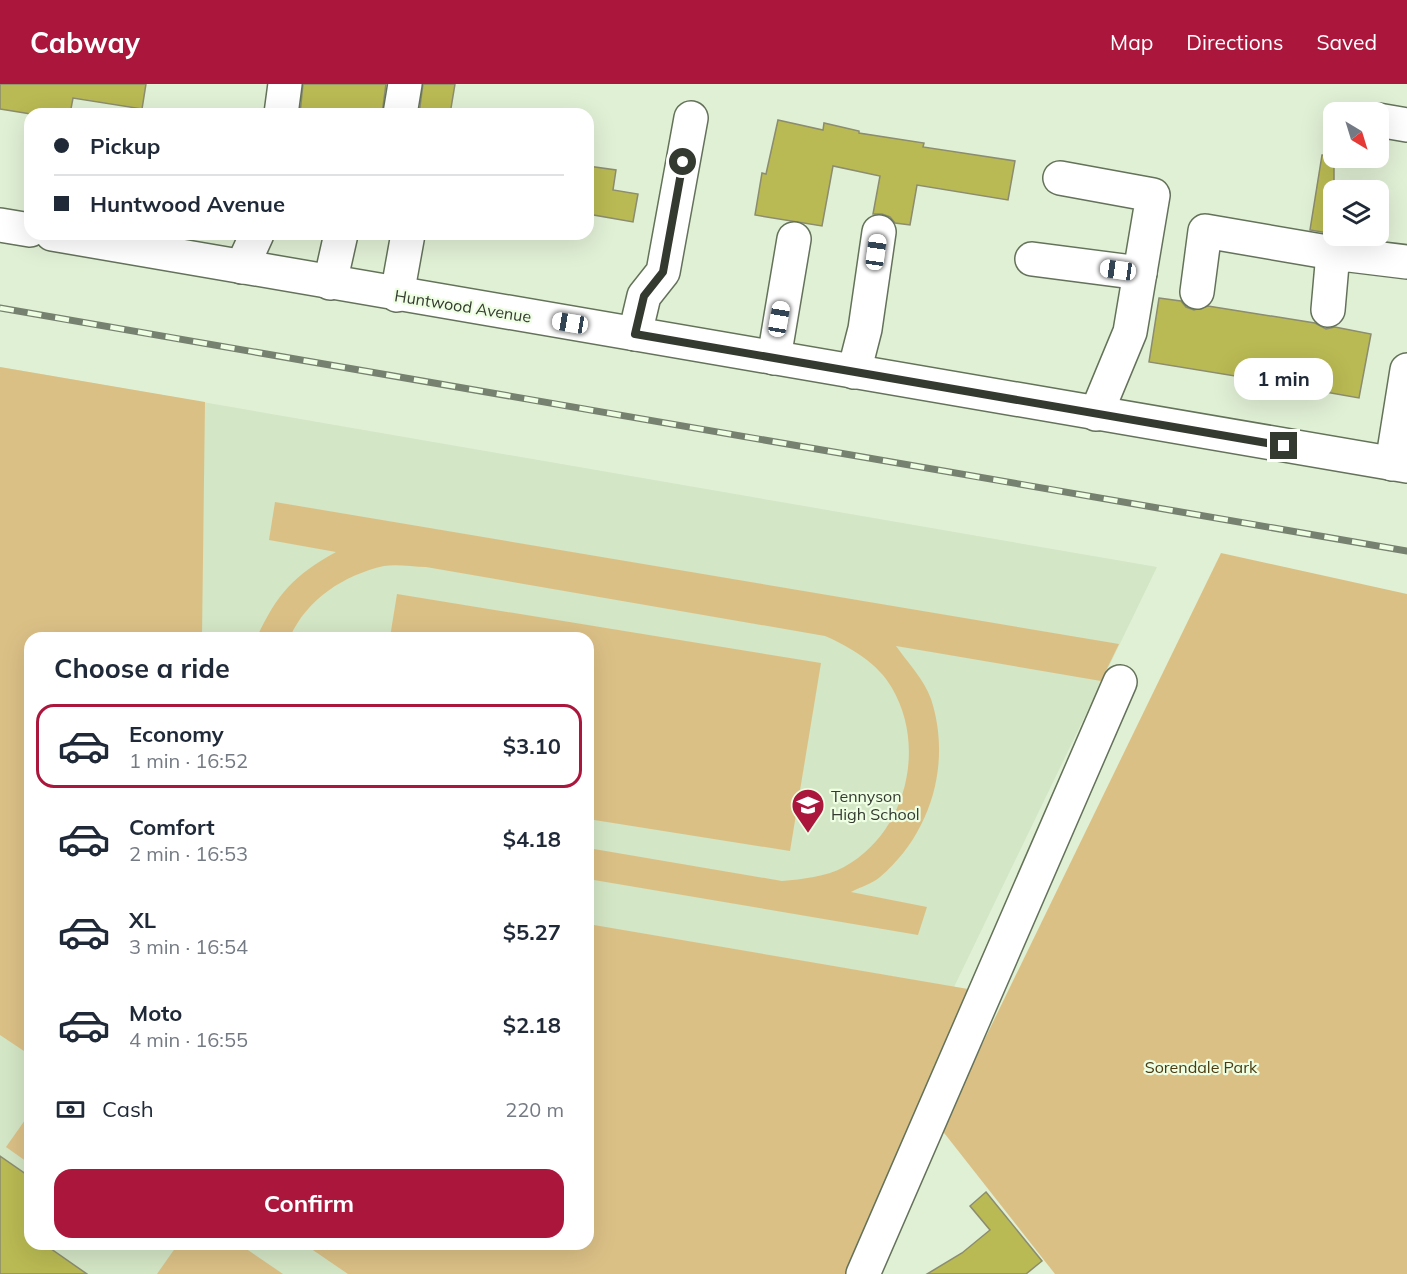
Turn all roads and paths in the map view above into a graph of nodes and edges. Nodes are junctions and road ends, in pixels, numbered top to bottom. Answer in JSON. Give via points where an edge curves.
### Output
{"nodes":[{"id":1,"x":285,"y":84,"type":"edge"},
{"id":2,"x":405,"y":84,"type":"edge"},
{"id":3,"x":282,"y":108,"type":"edge"},
{"id":4,"x":401,"y":108,"type":"edge"},
{"id":5,"x":691,"y":118,"type":"dead end"},
{"id":6,"x":1389,"y":122,"type":"edge"},
{"id":7,"x":1407,"y":125,"type":"edge"},
{"id":8,"x":1060,"y":178,"type":"dead end"},
{"id":9,"x":0,"y":225,"type":"edge"},
{"id":10,"x":24,"y":229,"type":"edge"},
{"id":11,"x":879,"y":232,"type":"dead end"},
{"id":12,"x":794,"y":239,"type":"dead end"},
{"id":13,"x":87,"y":240,"type":"edge"},
{"id":14,"x":254,"y":240,"type":"edge"},
{"id":15,"x":340,"y":240,"type":"edge"},
{"id":16,"x":407,"y":240,"type":"edge"},
{"id":17,"x":1333,"y":253,"type":"junction"},
{"id":18,"x":1032,"y":259,"type":"dead end"},
{"id":19,"x":1407,"y":262,"type":"edge"},
{"id":20,"x":242,"y":267,"type":"junction"},
{"id":21,"x":1140,"y":273,"type":"junction"},
{"id":22,"x":330,"y":282,"type":"junction"},
{"id":23,"x":1197,"y":292,"type":"dead end"},
{"id":24,"x":397,"y":295,"type":"junction"},
{"id":25,"x":1328,"y":310,"type":"dead end"},
{"id":26,"x":635,"y":334,"type":"junction"},
{"id":27,"x":774,"y":358,"type":"junction"},
{"id":28,"x":1407,"y":370,"type":"edge"},
{"id":29,"x":854,"y":372,"type":"junction"},
{"id":30,"x":1096,"y":414,"type":"junction"},
{"id":31,"x":1399,"y":465,"type":"edge"},
{"id":32,"x":1119,"y":682,"type":"dead end"},
{"id":33,"x":863,"y":1274,"type":"edge"}],
"edges":[{"from":1,"to":3,"type":"street"},
{"from":2,"to":4,"type":"street"},
{"from":5,"to":26,"type":"street","via":[[663,272],[644,296]]},
{"from":6,"to":7,"type":"street"},
{"from":8,"to":21,"type":"street","via":[[1153,195]]},
{"from":9,"to":10,"type":"street"},
{"from":11,"to":29,"type":"street","via":[[865,329]]},
{"from":12,"to":27,"type":"street"},
{"from":13,"to":20,"type":"street","name":"Huntwood Avenue"},
{"from":14,"to":20,"type":"street"},
{"from":15,"to":22,"type":"street"},
{"from":16,"to":24,"type":"street"},
{"from":17,"to":19,"type":"street"},
{"from":17,"to":23,"type":"street","via":[[1205,231]]},
{"from":17,"to":25,"type":"street"},
{"from":18,"to":21,"type":"street"},
{"from":20,"to":22,"type":"street","name":"Huntwood Avenue"},
{"from":21,"to":30,"type":"street","via":[[1130,332]]},
{"from":22,"to":24,"type":"street","name":"Huntwood Avenue"},
{"from":24,"to":26,"type":"street","name":"Huntwood Avenue"},
{"from":26,"to":27,"type":"street","name":"Huntwood Avenue"},
{"from":27,"to":29,"type":"street","name":"Huntwood Avenue"},
{"from":28,"to":31,"type":"street"},
{"from":29,"to":30,"type":"street","name":"Huntwood Avenue"},
{"from":30,"to":31,"type":"street","name":"Huntwood Avenue"},
{"from":32,"to":33,"type":"street"}]}
